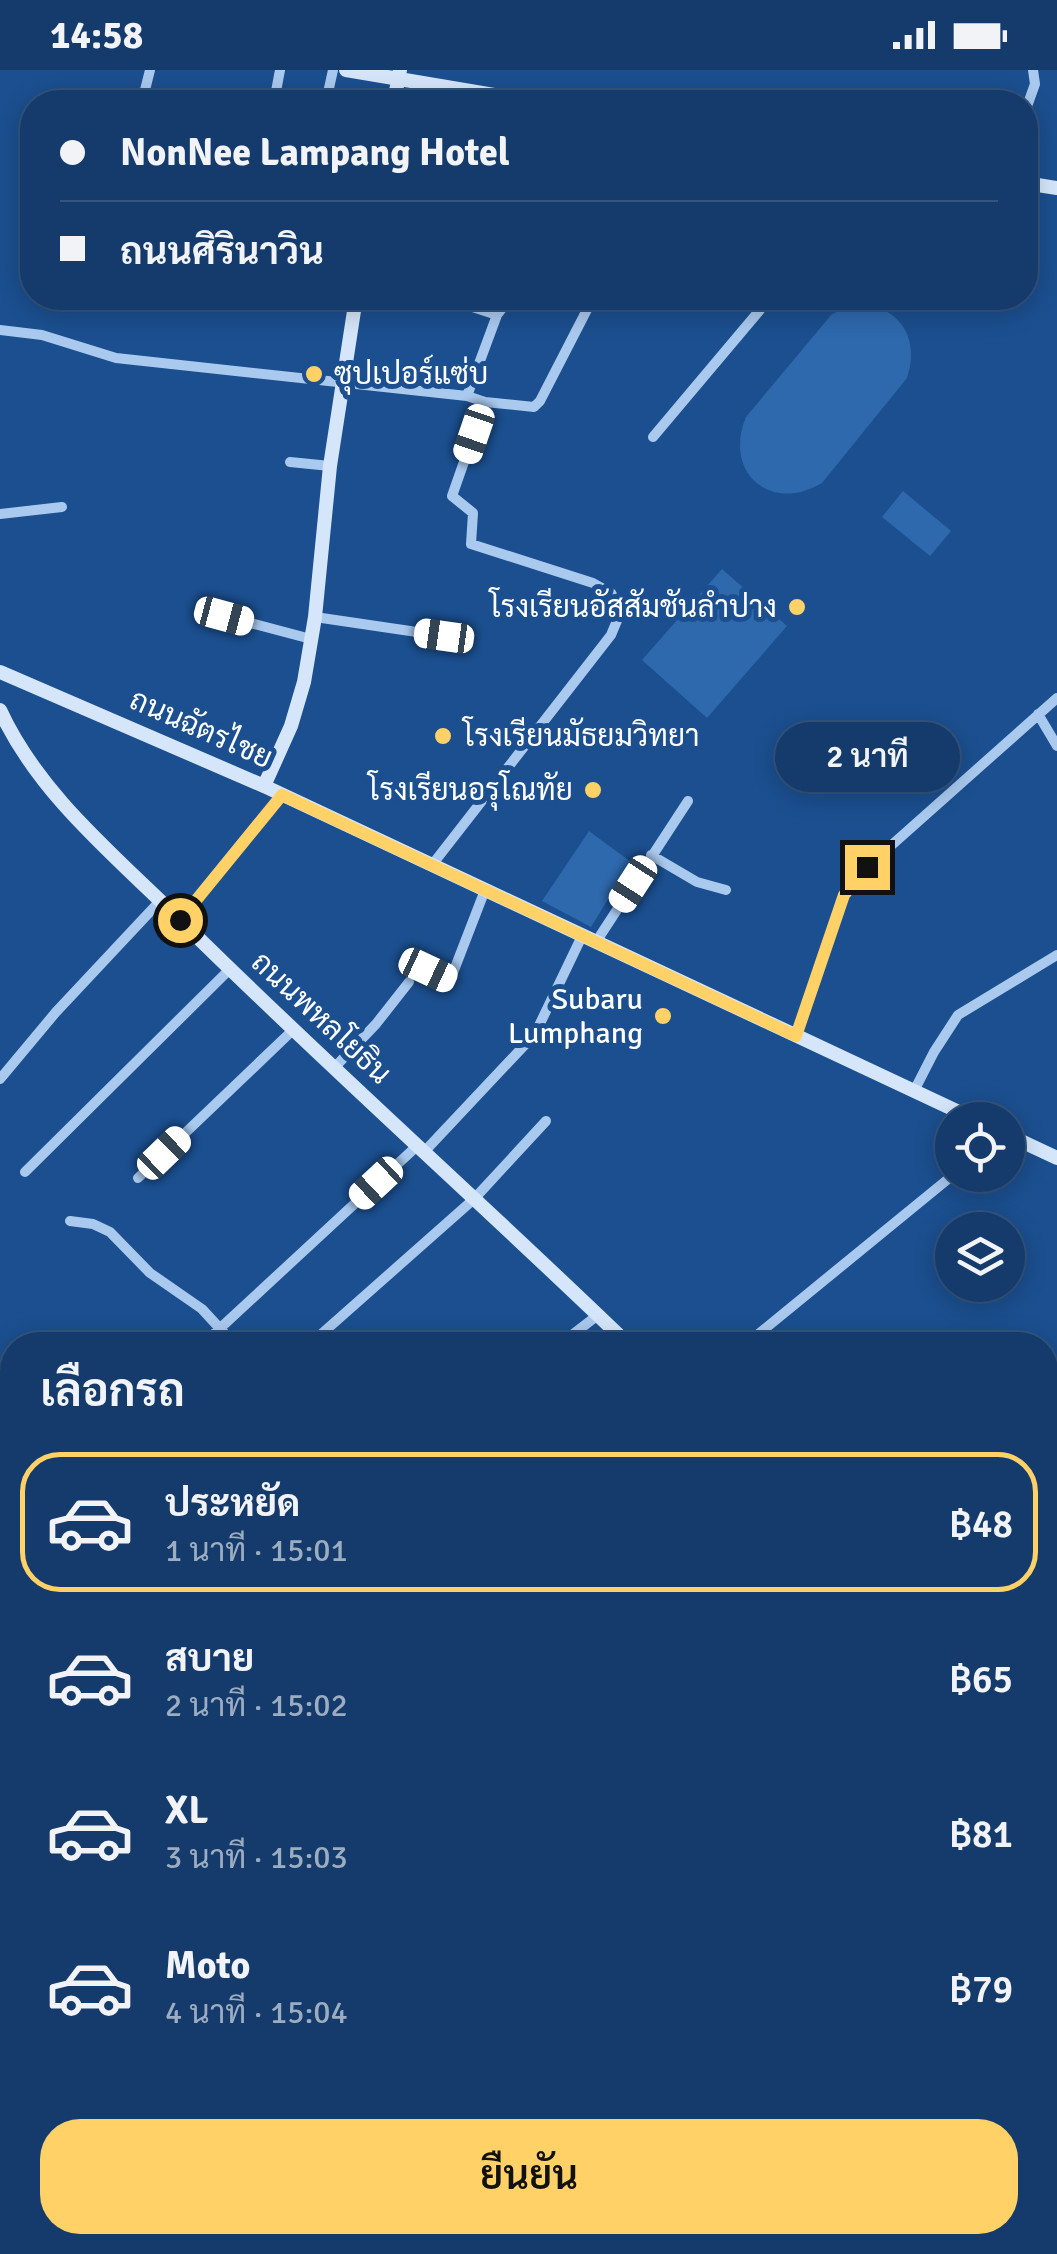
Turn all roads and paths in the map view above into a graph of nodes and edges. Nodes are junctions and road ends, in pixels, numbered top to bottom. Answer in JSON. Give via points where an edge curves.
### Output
{"nodes":[{"id":1,"x":346,"y":70,"type":"edge"},
{"id":2,"x":399,"y":75,"type":"edge"},
{"id":3,"x":437,"y":90,"type":"edge"},
{"id":4,"x":354,"y":310,"type":"edge"},
{"id":5,"x":486,"y":310,"type":"edge"},
{"id":6,"x":500,"y":310,"type":"edge"},
{"id":7,"x":587,"y":310,"type":"edge"},
{"id":8,"x":760,"y":310,"type":"edge"},
{"id":9,"x":497,"y":314,"type":"junction"},
{"id":10,"x":0,"y":330,"type":"edge"},
{"id":11,"x":342,"y":383,"type":"junction"},
{"id":12,"x":466,"y":396,"type":"junction"},
{"id":13,"x":485,"y":402,"type":"junction"},
{"id":14,"x":653,"y":437,"type":"dead end"},
{"id":15,"x":290,"y":462,"type":"dead end"},
{"id":16,"x":330,"y":466,"type":"junction"},
{"id":17,"x":62,"y":508,"type":"dead end"},
{"id":18,"x":0,"y":514,"type":"edge"},
{"id":19,"x":224,"y":616,"type":"dead end"},
{"id":20,"x":315,"y":617,"type":"junction"},
{"id":21,"x":444,"y":636,"type":"dead end"},
{"id":22,"x":311,"y":639,"type":"junction"},
{"id":23,"x":0,"y":672,"type":"edge"},
{"id":24,"x":1057,"y":698,"type":"edge"},
{"id":25,"x":0,"y":710,"type":"edge"},
{"id":26,"x":1038,"y":714,"type":"junction"},
{"id":27,"x":1057,"y":746,"type":"edge"},
{"id":28,"x":264,"y":786,"type":"junction"},
{"id":29,"x":282,"y":795,"type":"junction"},
{"id":30,"x":688,"y":801,"type":"dead end"},
{"id":31,"x":652,"y":855,"type":"junction"},
{"id":32,"x":432,"y":865,"type":"junction"},
{"id":33,"x":486,"y":890,"type":"junction"},
{"id":34,"x":726,"y":890,"type":"dead end"},
{"id":35,"x":160,"y":901,"type":"junction"},
{"id":36,"x":180,"y":920,"type":"junction"},
{"id":37,"x":589,"y":939,"type":"junction"},
{"id":38,"x":1057,"y":955,"type":"edge"},
{"id":39,"x":230,"y":970,"type":"junction"},
{"id":40,"x":428,"y":970,"type":"dead end"},
{"id":41,"x":409,"y":982,"type":"dead end"},
{"id":42,"x":293,"y":1030,"type":"junction"},
{"id":43,"x":796,"y":1036,"type":"junction"},
{"id":44,"x":334,"y":1068,"type":"junction"},
{"id":45,"x":0,"y":1079,"type":"edge"},
{"id":46,"x":914,"y":1091,"type":"junction"},
{"id":47,"x":938,"y":1102,"type":"edge"},
{"id":48,"x":546,"y":1121,"type":"dead end"},
{"id":49,"x":1025,"y":1143,"type":"edge"},
{"id":50,"x":421,"y":1149,"type":"junction"},
{"id":51,"x":1057,"y":1158,"type":"edge"},
{"id":52,"x":25,"y":1172,"type":"dead end"},
{"id":53,"x":138,"y":1178,"type":"dead end"},
{"id":54,"x":935,"y":1190,"type":"edge"},
{"id":55,"x":474,"y":1199,"type":"junction"},
{"id":56,"x":70,"y":1221,"type":"dead end"},
{"id":57,"x":598,"y":1315,"type":"junction"},
{"id":58,"x":219,"y":1328,"type":"junction"},
{"id":59,"x":215,"y":1332,"type":"edge"},
{"id":60,"x":223,"y":1332,"type":"edge"},
{"id":61,"x":323,"y":1332,"type":"edge"},
{"id":62,"x":576,"y":1332,"type":"edge"},
{"id":63,"x":616,"y":1332,"type":"edge"},
{"id":64,"x":761,"y":1332,"type":"edge"}],
"edges":[{"from":1,"to":2,"type":"main road"},
{"from":2,"to":3,"type":"main road"},
{"from":4,"to":11,"type":"main road"},
{"from":5,"to":9,"type":"street"},
{"from":6,"to":9,"type":"street"},
{"from":7,"to":13,"type":"street","via":[[534,407]]},
{"from":8,"to":14,"type":"street"},
{"from":9,"to":12,"type":"street"},
{"from":10,"to":11,"type":"street","via":[[116,358]]},
{"from":11,"to":12,"type":"street"},
{"from":11,"to":16,"type":"main road"},
{"from":12,"to":13,"type":"street"},
{"from":13,"to":32,"type":"street","via":[[452,496],[473,513],[471,544],[593,583],[611,593],[621,610],[610,635]]},
{"from":15,"to":16,"type":"street"},
{"from":16,"to":20,"type":"main road"},
{"from":17,"to":18,"type":"street"},
{"from":19,"to":22,"type":"street"},
{"from":20,"to":21,"type":"street"},
{"from":20,"to":22,"type":"main road"},
{"from":22,"to":28,"type":"main road","via":[[291,726]]},
{"from":23,"to":28,"type":"main road","name":"ถนนฉัตรไชย"},
{"from":24,"to":26,"type":"street"},
{"from":25,"to":35,"type":"main road","name":"ถนนพหลโยธิน","via":[[62,803]]},
{"from":26,"to":27,"type":"street"},
{"from":26,"to":43,"type":"street","via":[[844,895]]},
{"from":28,"to":29,"type":"main road","name":"ถนนฉัตรไชย"},
{"from":29,"to":32,"type":"main road","name":"ถนนฉัตรไชย"},
{"from":29,"to":36,"type":"street"},
{"from":30,"to":31,"type":"street"},
{"from":31,"to":34,"type":"street","via":[[696,882]]},
{"from":31,"to":37,"type":"street"},
{"from":32,"to":33,"type":"main road","name":"ถนนฉัตรไชย"},
{"from":33,"to":37,"type":"main road","name":"ถนนฉัตรไชย"},
{"from":33,"to":40,"type":"street","via":[[452,978]]},
{"from":35,"to":36,"type":"main road","name":"ถนนพหลโยธิน"},
{"from":35,"to":45,"type":"street"},
{"from":36,"to":39,"type":"main road","name":"ถนนพหลโยธิน"},
{"from":37,"to":43,"type":"main road","name":"ถนนฉัตรไชย"},
{"from":37,"to":50,"type":"street","via":[[536,1034]]},
{"from":38,"to":46,"type":"street","via":[[958,1015]]},
{"from":39,"to":42,"type":"main road","name":"ถนนพหลโยธิน"},
{"from":39,"to":52,"type":"street"},
{"from":41,"to":44,"type":"street"},
{"from":42,"to":44,"type":"main road","name":"ถนนพหลโยธิน"},
{"from":42,"to":53,"type":"street"},
{"from":43,"to":46,"type":"main road","name":"ถนนฉัตรไชย"},
{"from":44,"to":50,"type":"main road","name":"ถนนพหลโยธิน"},
{"from":46,"to":47,"type":"main road","name":"ถนนฉัตรไชย"},
{"from":48,"to":55,"type":"street"},
{"from":49,"to":51,"type":"main road"},
{"from":50,"to":55,"type":"main road","name":"ถนนพหลโยธิน"},
{"from":50,"to":58,"type":"street"},
{"from":54,"to":64,"type":"street"},
{"from":55,"to":57,"type":"main road","name":"ถนนพหลโยธิน"},
{"from":55,"to":61,"type":"street"},
{"from":56,"to":58,"type":"street","via":[[110,1232]]},
{"from":57,"to":62,"type":"street"},
{"from":57,"to":63,"type":"main road","name":"ถนนพหลโยธิน"},
{"from":58,"to":59,"type":"street"},
{"from":58,"to":60,"type":"street"}]}
